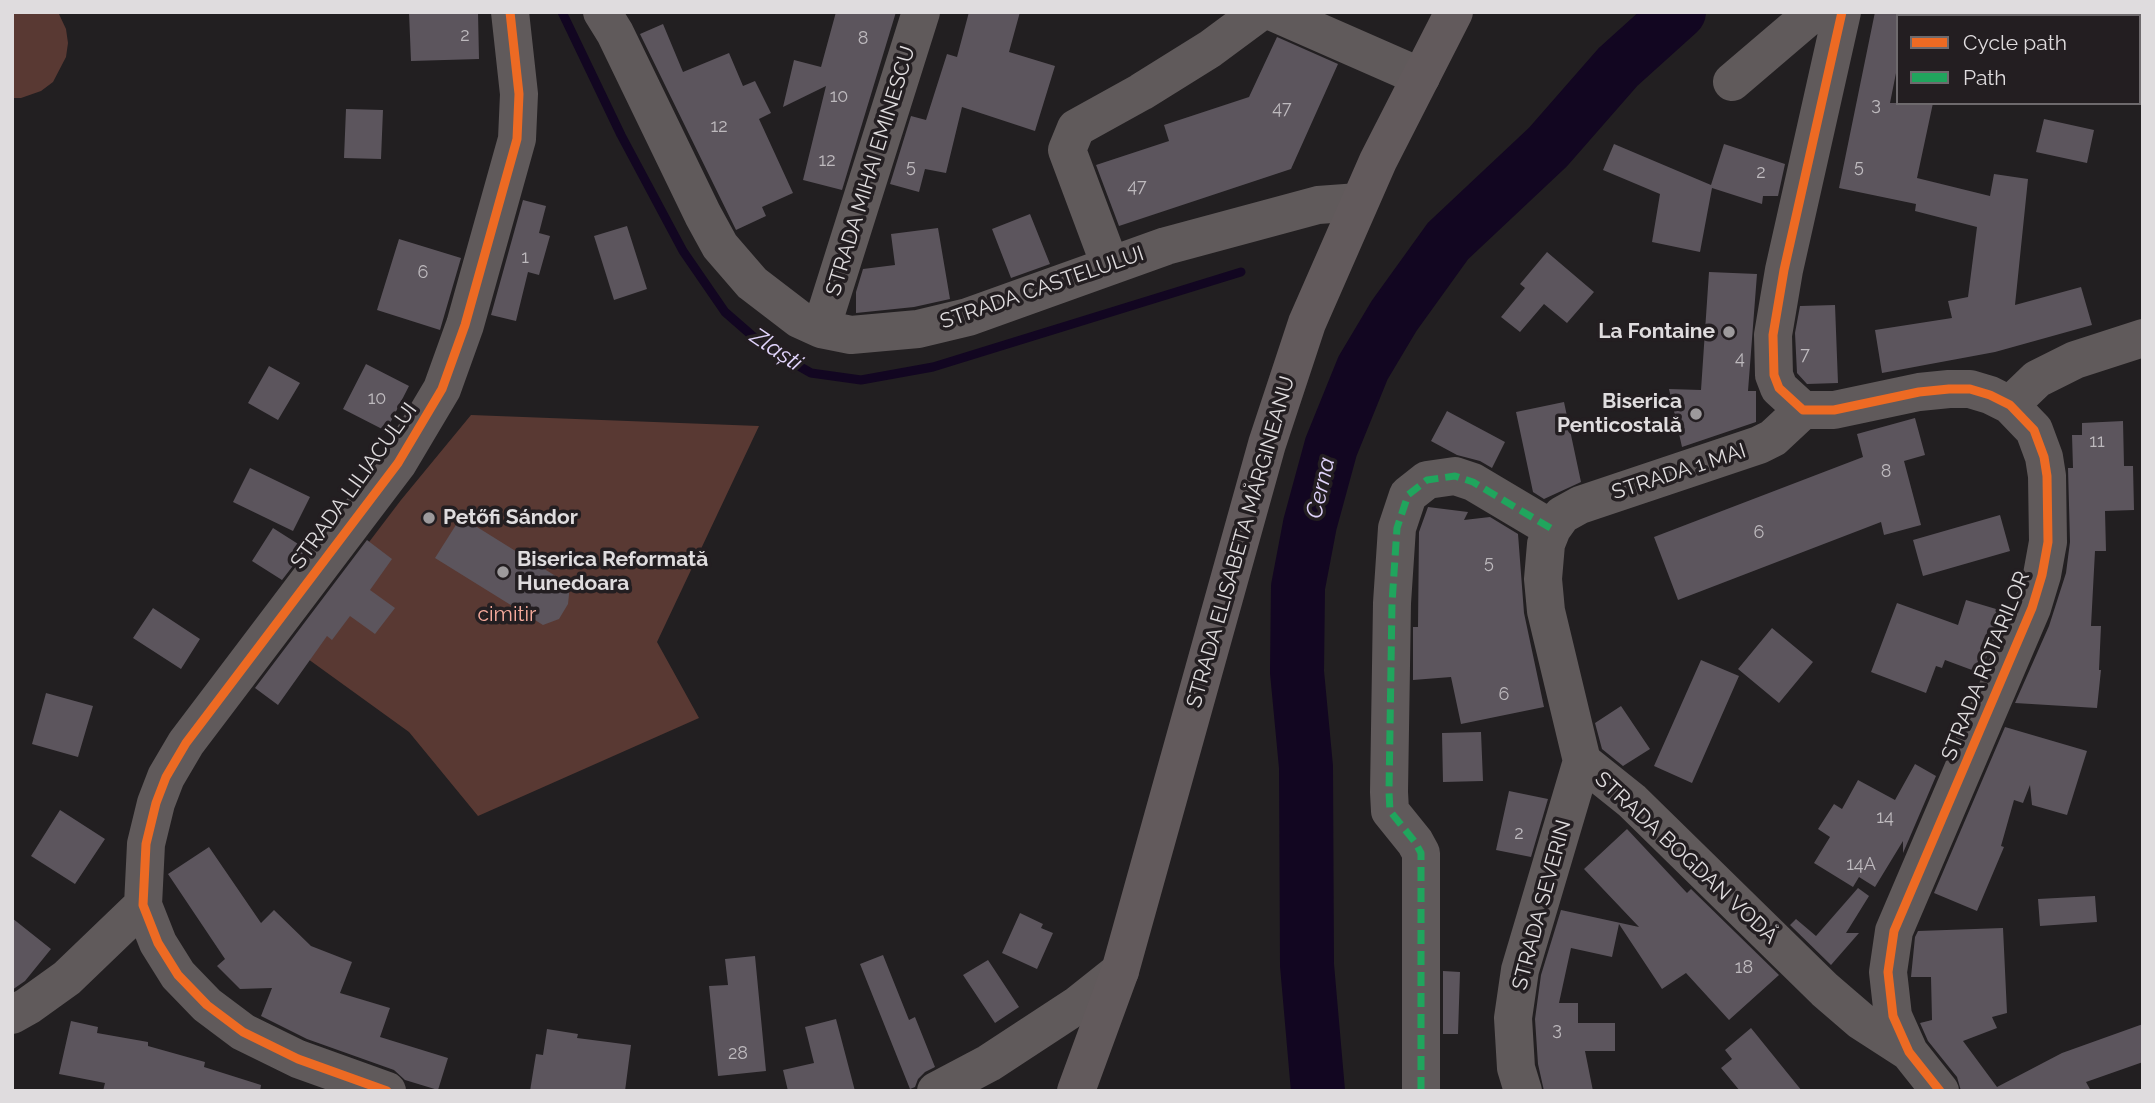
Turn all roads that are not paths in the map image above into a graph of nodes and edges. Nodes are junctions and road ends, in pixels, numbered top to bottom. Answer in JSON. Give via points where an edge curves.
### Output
{"nodes":[{"id":1,"x":510,"y":12,"type":"edge"},
{"id":2,"x":602,"y":12,"type":"edge"},
{"id":3,"x":921,"y":12,"type":"edge"},
{"id":4,"x":1260,"y":12,"type":"edge"},
{"id":5,"x":1273,"y":12,"type":"edge"},
{"id":6,"x":1454,"y":12,"type":"edge"},
{"id":7,"x":1814,"y":12,"type":"edge"},
{"id":8,"x":1842,"y":12,"type":"edge"},
{"id":9,"x":1421,"y":77,"type":"junction"},
{"id":10,"x":1732,"y":82,"type":"dead end"},
{"id":11,"x":1359,"y":202,"type":"junction"},
{"id":12,"x":1110,"y":265,"type":"junction"},
{"id":13,"x":821,"y":329,"type":"junction"},
{"id":14,"x":2143,"y":338,"type":"edge"},
{"id":15,"x":2010,"y":405,"type":"junction"},
{"id":16,"x":1803,"y":410,"type":"junction"},
{"id":17,"x":1552,"y":529,"type":"junction"},
{"id":18,"x":1582,"y":761,"type":"junction"},
{"id":19,"x":144,"y":905,"type":"junction"},
{"id":20,"x":1120,"y":971,"type":"junction"},
{"id":21,"x":12,"y":1015,"type":"edge"},
{"id":22,"x":1909,"y":1052,"type":"junction"},
{"id":23,"x":387,"y":1091,"type":"edge"},
{"id":24,"x":936,"y":1091,"type":"edge"},
{"id":25,"x":1076,"y":1091,"type":"edge"},
{"id":26,"x":1421,"y":1091,"type":"edge"},
{"id":27,"x":1523,"y":1091,"type":"edge"},
{"id":28,"x":1940,"y":1091,"type":"edge"}],
"edges":[{"from":1,"to":19,"type":"street","name":"STRADA LILIACULUI","via":[[519,94],[517,139],[465,325],[442,389],[398,463],[186,743],[166,777],[146,844]]},
{"from":2,"to":13,"type":"street","name":"STRADA CASTELULUI","via":[[720,246],[752,283],[799,319]]},
{"from":3,"to":13,"type":"street","name":"STRADA MIHAI EMINESCU"},
{"from":4,"to":12,"type":"street","via":[[1141,92],[1076,128],[1067,150]]},
{"from":5,"to":9,"type":"street"},
{"from":6,"to":9,"type":"main road","name":"STRADA ELISABETA MĂRGINEANU"},
{"from":7,"to":10,"type":"street"},
{"from":8,"to":16,"type":"street","via":[[1773,335],[1774,375],[1779,388]]},
{"from":9,"to":11,"type":"main road","name":"STRADA ELISABETA MĂRGINEANU"},
{"from":11,"to":12,"type":"street","name":"STRADA CASTELULUI","via":[[1292,211]]},
{"from":11,"to":20,"type":"main road","name":"STRADA ELISABETA MĂRGINEANU","via":[[1307,323],[1268,444]]},
{"from":12,"to":13,"type":"street","name":"STRADA CASTELULUI","via":[[968,317],[918,329],[851,335]]},
{"from":14,"to":15,"type":"street","via":[[2075,360],[2037,379]]},
{"from":15,"to":16,"type":"street","name":"STRADA ROTARILOR","via":[[1970,389],[1949,389],[1834,410]]},
{"from":15,"to":22,"type":"street","name":"STRADA ROTARILOR","via":[[2034,430],[2044,457],[2048,542],[2032,608],[1894,931],[1888,972],[1893,1016]]},
{"from":16,"to":17,"type":"street","name":"STRADA 1 MAI","via":[[1759,445],[1580,505],[1562,515]]},
{"from":17,"to":18,"type":"street","name":"STRADA BOGDAN VODĂ","via":[[1544,567],[1546,611]]},
{"from":17,"to":26,"type":"street","via":[[1455,476],[1427,480],[1408,495],[1398,528],[1389,792],[1390,811],[1421,853]]},
{"from":18,"to":22,"type":"street","name":"STRADA BOGDAN VODĂ","via":[[1632,802],[1825,990],[1861,1021]]},
{"from":18,"to":27,"type":"street","name":"STRADA SEVERIN","via":[[1520,970],[1513,1018],[1516,1068]]},
{"from":19,"to":21,"type":"street","via":[[67,978]]},
{"from":19,"to":23,"type":"street","via":[[158,943],[178,975],[207,1006],[243,1032],[298,1059]]},
{"from":20,"to":24,"type":"street","via":[[989,1063]]},
{"from":20,"to":25,"type":"main road","name":"STRADA ELISABETA MĂRGINEANU"},
{"from":22,"to":28,"type":"street","name":"STRADA ROTARILOR"}]}
